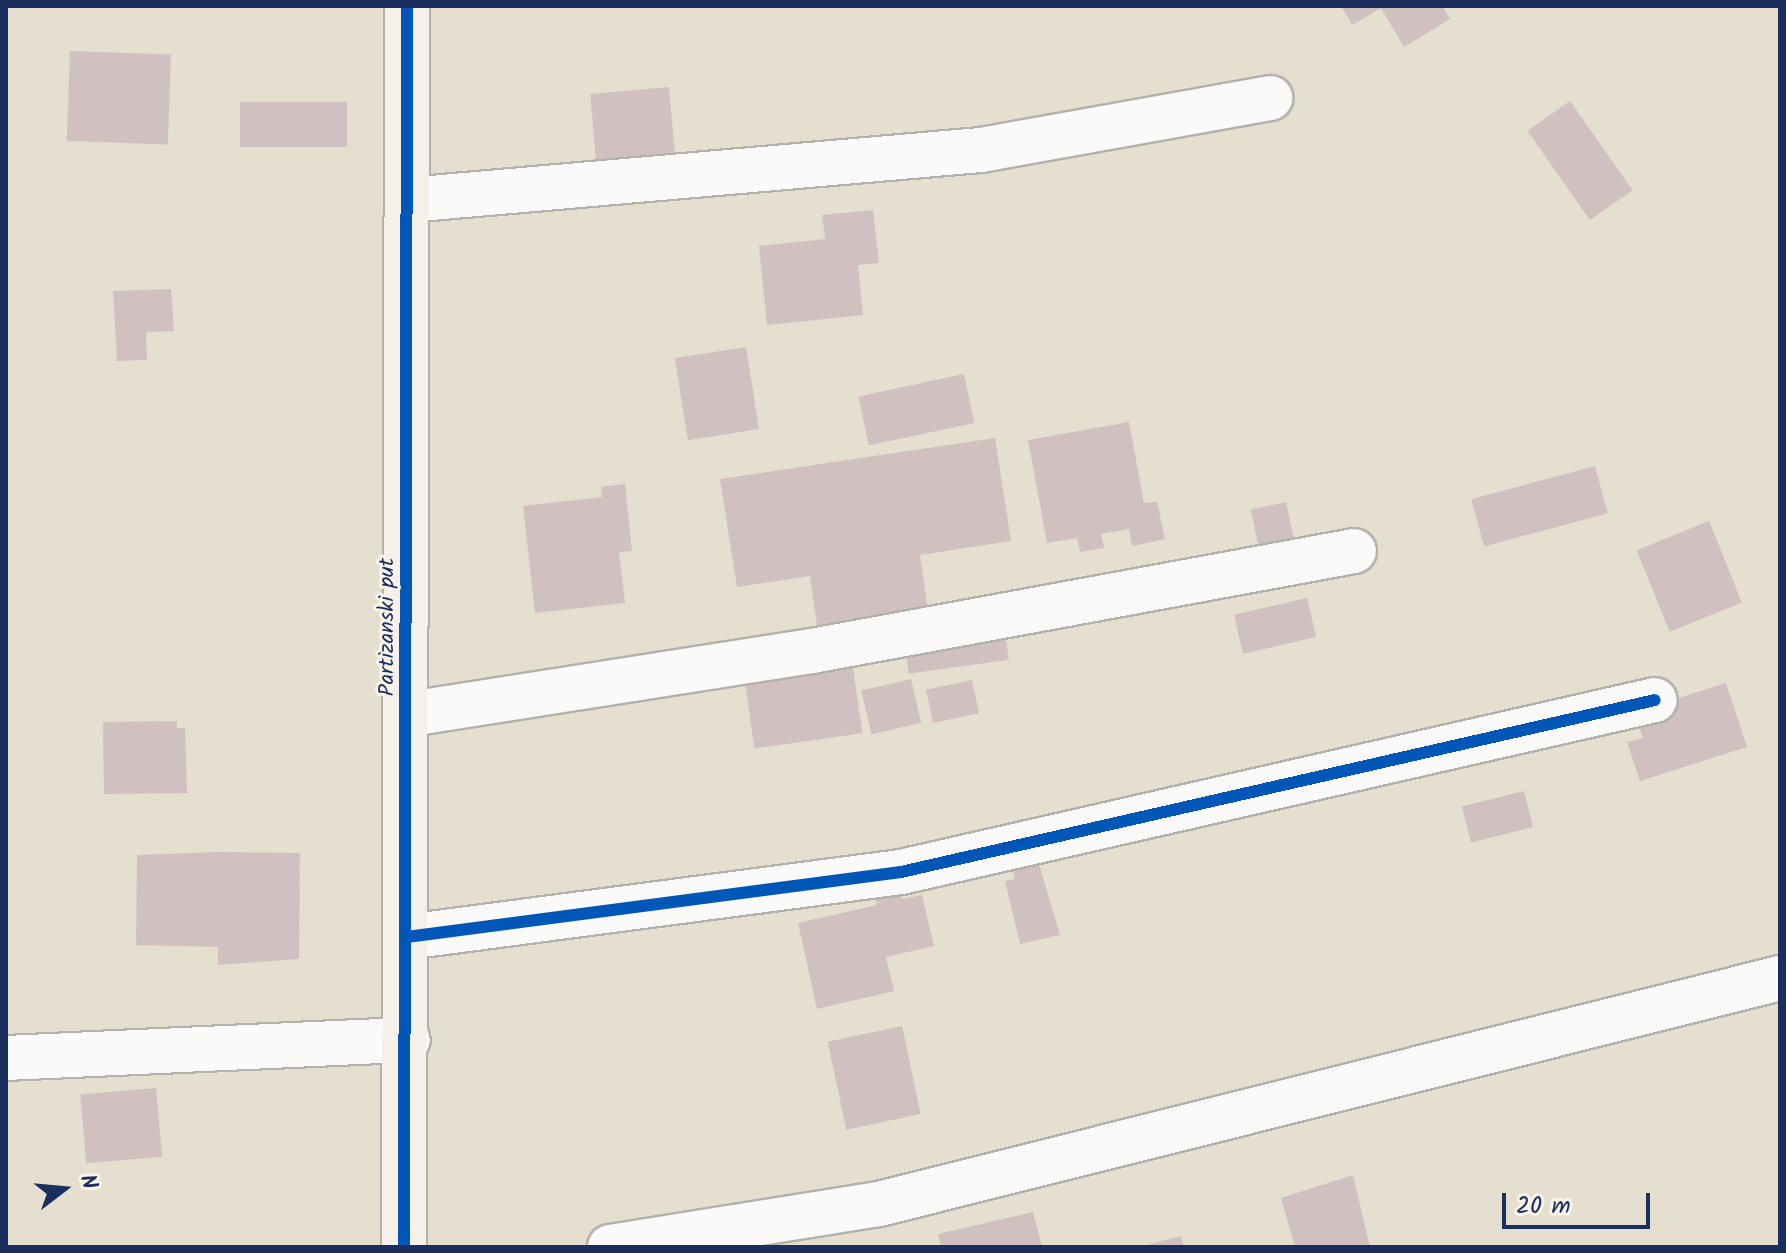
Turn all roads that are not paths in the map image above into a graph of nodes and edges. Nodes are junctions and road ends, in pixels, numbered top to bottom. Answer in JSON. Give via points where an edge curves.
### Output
{"nodes":[{"id":1,"x":407,"y":6,"type":"edge"},
{"id":2,"x":1270,"y":98,"type":"dead end"},
{"id":3,"x":408,"y":200,"type":"junction"},
{"id":4,"x":1354,"y":551,"type":"dead end"},
{"id":5,"x":1655,"y":700,"type":"dead end"},
{"id":6,"x":409,"y":714,"type":"junction"},
{"id":7,"x":407,"y":937,"type":"junction"},
{"id":8,"x":1780,"y":978,"type":"edge"},
{"id":9,"x":408,"y":1040,"type":"junction"},
{"id":10,"x":6,"y":1058,"type":"edge"},
{"id":11,"x":404,"y":1247,"type":"edge"},
{"id":12,"x":610,"y":1247,"type":"edge"}],
"edges":[{"from":1,"to":3,"type":"main road","name":"Partizanski put"},
{"from":2,"to":3,"type":"street","via":[[981,150]]},
{"from":3,"to":6,"type":"main road","name":"Partizanski put"},
{"from":4,"to":6,"type":"street","via":[[812,651]]},
{"from":5,"to":7,"type":"street","via":[[901,872]]},
{"from":6,"to":7,"type":"main road","name":"Partizanski put"},
{"from":7,"to":9,"type":"main road","name":"Partizanski put"},
{"from":8,"to":12,"type":"street","via":[[879,1204]]},
{"from":9,"to":10,"type":"street"},
{"from":9,"to":11,"type":"main road","name":"Partizanski put"}]}
